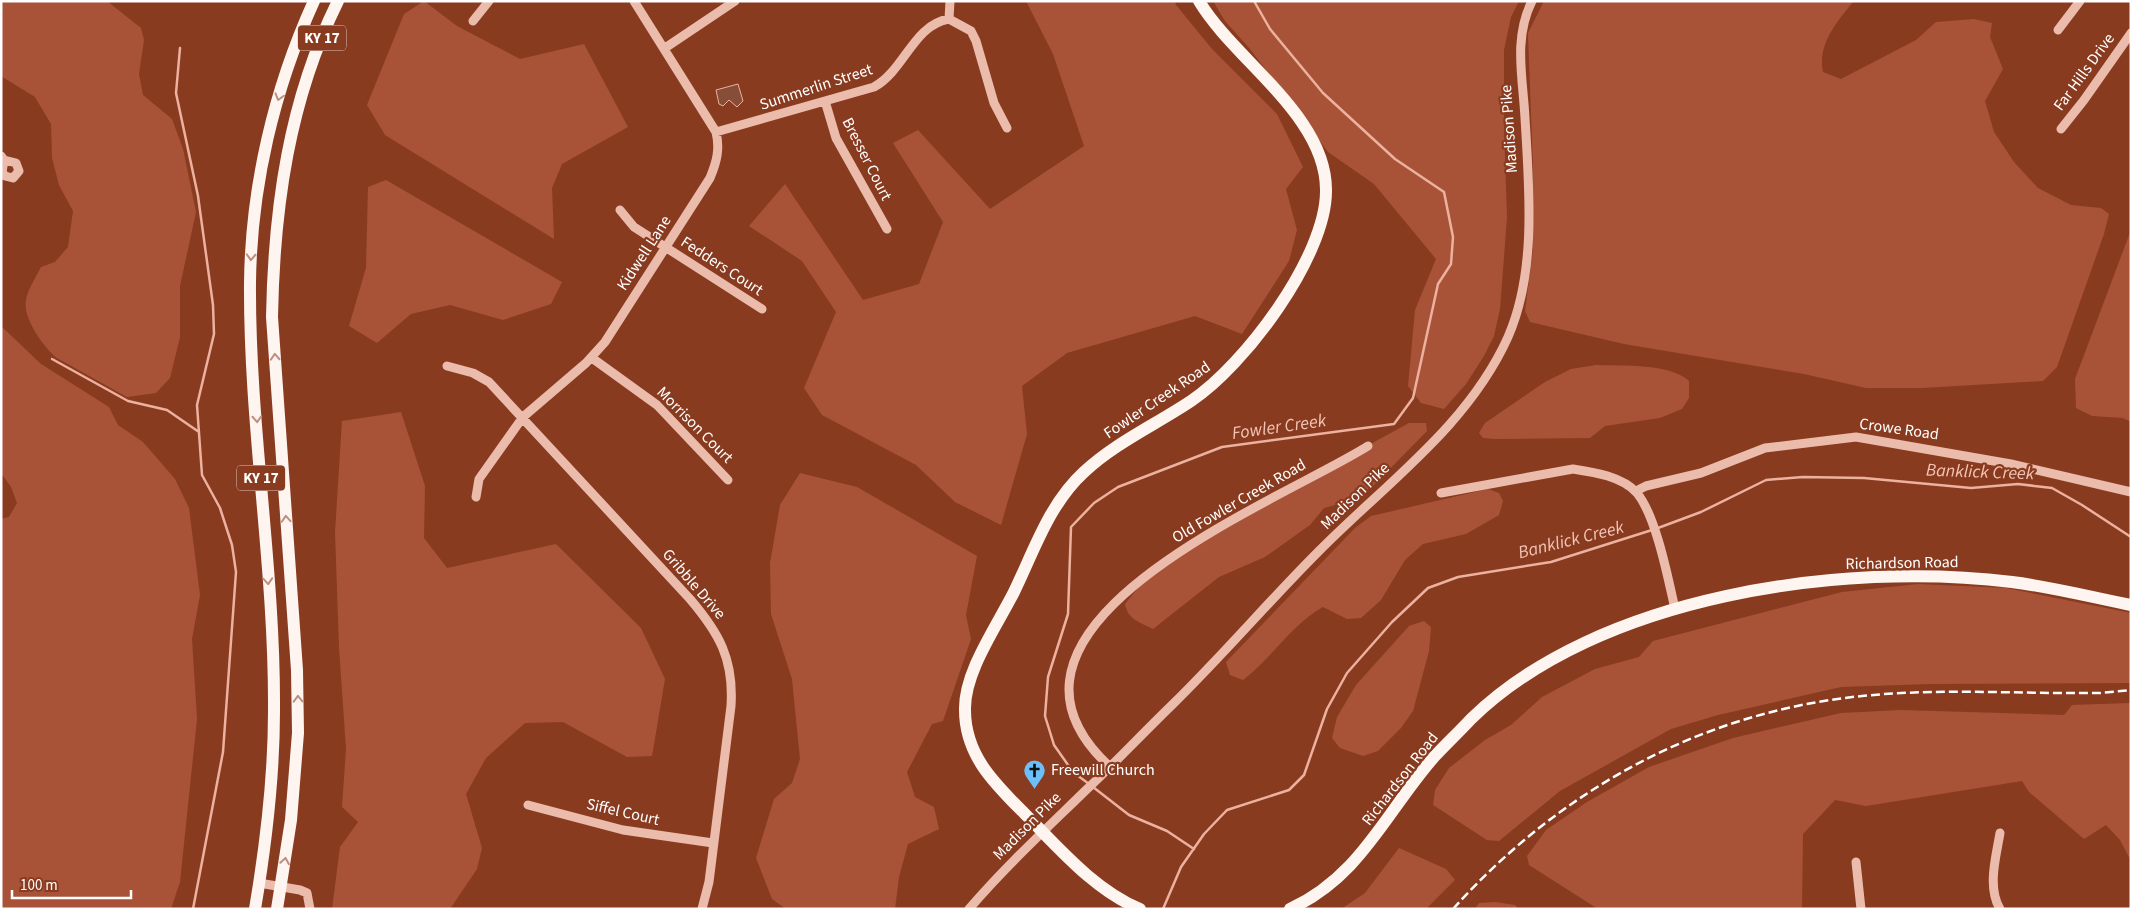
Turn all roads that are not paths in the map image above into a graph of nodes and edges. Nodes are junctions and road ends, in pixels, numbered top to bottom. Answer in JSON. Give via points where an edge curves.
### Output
{"nodes":[{"id":1,"x":314,"y":1,"type":"edge"},
{"id":2,"x":338,"y":1,"type":"edge"},
{"id":3,"x":489,"y":1,"type":"edge"},
{"id":4,"x":634,"y":1,"type":"edge"},
{"id":5,"x":735,"y":1,"type":"edge"},
{"id":6,"x":950,"y":1,"type":"edge"},
{"id":7,"x":1199,"y":1,"type":"edge"},
{"id":8,"x":1532,"y":1,"type":"edge"},
{"id":9,"x":2080,"y":1,"type":"edge"},
{"id":10,"x":949,"y":19,"type":"junction"},
{"id":11,"x":473,"y":21,"type":"dead end"},
{"id":12,"x":2058,"y":30,"type":"dead end"},
{"id":13,"x":2131,"y":33,"type":"edge"},
{"id":14,"x":665,"y":48,"type":"junction"},
{"id":15,"x":825,"y":101,"type":"junction"},
{"id":16,"x":1007,"y":128,"type":"dead end"},
{"id":17,"x":2060,"y":129,"type":"dead end"},
{"id":18,"x":716,"y":132,"type":"junction"},
{"id":19,"x":620,"y":210,"type":"dead end"},
{"id":20,"x":887,"y":229,"type":"dead end"},
{"id":21,"x":666,"y":248,"type":"junction"},
{"id":22,"x":762,"y":309,"type":"dead end"},
{"id":23,"x":592,"y":358,"type":"junction"},
{"id":24,"x":447,"y":366,"type":"dead end"},
{"id":25,"x":523,"y":417,"type":"junction"},
{"id":26,"x":1368,"y":446,"type":"dead end"},
{"id":27,"x":728,"y":480,"type":"dead end"},
{"id":28,"x":1636,"y":491,"type":"junction"},
{"id":29,"x":2131,"y":492,"type":"edge"},
{"id":30,"x":1441,"y":493,"type":"dead end"},
{"id":31,"x":476,"y":497,"type":"dead end"},
{"id":32,"x":2131,"y":605,"type":"edge"},
{"id":33,"x":1675,"y":609,"type":"junction"},
{"id":34,"x":1109,"y":766,"type":"junction"},
{"id":35,"x":528,"y":805,"type":"dead end"},
{"id":36,"x":1042,"y":831,"type":"junction"},
{"id":37,"x":2000,"y":833,"type":"dead end"},
{"id":38,"x":713,"y":843,"type":"junction"},
{"id":39,"x":1856,"y":862,"type":"dead end"},
{"id":40,"x":259,"y":883,"type":"junction"},
{"id":41,"x":281,"y":886,"type":"junction"},
{"id":42,"x":255,"y":909,"type":"edge"},
{"id":43,"x":277,"y":909,"type":"edge"},
{"id":44,"x":310,"y":909,"type":"edge"},
{"id":45,"x":702,"y":909,"type":"edge"},
{"id":46,"x":970,"y":909,"type":"edge"},
{"id":47,"x":1140,"y":909,"type":"edge"},
{"id":48,"x":1290,"y":909,"type":"edge"},
{"id":49,"x":1861,"y":909,"type":"edge"},
{"id":50,"x":2000,"y":909,"type":"edge"}],
"edges":[{"from":1,"to":40,"type":"main road","number":"KY 17","one_way":true,"via":[[294,50],[274,114],[263,162],[252,245],[251,324],[274,711],[269,813]]},
{"from":41,"to":2,"type":"main road","number":"KY 17","one_way":true,"via":[[291,820],[298,732],[297,670],[272,317],[273,259],[290,137],[307,75]]},
{"from":3,"to":11,"type":"street"},
{"from":4,"to":14,"type":"street","name":"Kidwell Lane"},
{"from":5,"to":14,"type":"street"},
{"from":6,"to":10,"type":"street"},
{"from":7,"to":36,"type":"main road","name":"Fowler Creek Road","via":[[1220,31],[1272,84],[1300,121],[1323,163],[1326,204],[1319,231],[1301,268],[1263,330],[1228,371],[1191,401],[1113,449],[1064,493],[980,659],[966,696],[971,745],[987,775]]},
{"from":8,"to":34,"type":"street","name":"Madison Pike","via":[[1520,44],[1528,160],[1526,262],[1516,314],[1494,365],[1467,406],[1451,423],[1318,552]]},
{"from":9,"to":12,"type":"street"},
{"from":10,"to":15,"type":"street","name":"Summerlin Street","via":[[929,25],[882,83]]},
{"from":10,"to":16,"type":"street","via":[[967,28],[976,41],[994,103]]},
{"from":13,"to":17,"type":"street","name":"Far Hills Drive"},
{"from":14,"to":18,"type":"street","name":"Kidwell Lane"},
{"from":15,"to":18,"type":"street","name":"Summerlin Street"},
{"from":15,"to":20,"type":"street","name":"Bresser Court","via":[[836,138]]},
{"from":18,"to":21,"type":"street","name":"Kidwell Lane","via":[[719,145],[710,178]]},
{"from":19,"to":21,"type":"street","name":"Fedders Court","via":[[634,228]]},
{"from":21,"to":22,"type":"street","name":"Fedders Court"},
{"from":21,"to":23,"type":"street","name":"Kidwell Lane"},
{"from":23,"to":25,"type":"street","name":"Kidwell Lane"},
{"from":23,"to":27,"type":"street","name":"Morrison Court","via":[[658,405]]},
{"from":24,"to":25,"type":"street","name":"Gribble Drive","via":[[482,377]]},
{"from":25,"to":31,"type":"street","name":"Kidwell Lane","via":[[479,479]]},
{"from":25,"to":38,"type":"street","name":"Gribble Drive","via":[[690,599],[709,621],[722,644],[728,664],[731,697]]},
{"from":26,"to":34,"type":"street","name":"Old Fowler Creek Road","via":[[1184,549],[1111,605],[1096,623],[1078,652],[1070,686],[1072,707],[1083,738]]},
{"from":28,"to":29,"type":"street","name":"Crowe Road","via":[[1701,473],[1765,448],[1864,437],[2012,464]]},
{"from":28,"to":30,"type":"street","via":[[1603,475],[1572,469]]},
{"from":28,"to":33,"type":"street","via":[[1647,508]]},
{"from":32,"to":33,"type":"main road","name":"Richardson Road","via":[[2011,582],[1923,577],[1800,582]]},
{"from":33,"to":48,"type":"main road","name":"Richardson Road","via":[[1579,645],[1507,690],[1474,716],[1434,758],[1353,864],[1313,898]]},
{"from":34,"to":36,"type":"street","name":"Madison Pike"},
{"from":35,"to":38,"type":"street","name":"Siffel Court","via":[[632,831]]},
{"from":36,"to":46,"type":"street","name":"Madison Pike"},
{"from":36,"to":47,"type":"main road","via":[[1111,893]]},
{"from":37,"to":50,"type":"street","via":[[1993,882]]},
{"from":38,"to":45,"type":"street","name":"Gribble Drive"},
{"from":39,"to":49,"type":"street"},
{"from":40,"to":41,"type":"street"},
{"from":40,"to":42,"type":"main road","number":"KY 17"},
{"from":41,"to":43,"type":"main road","number":"KY 17"},
{"from":41,"to":44,"type":"street","via":[[307,893]]}]}
